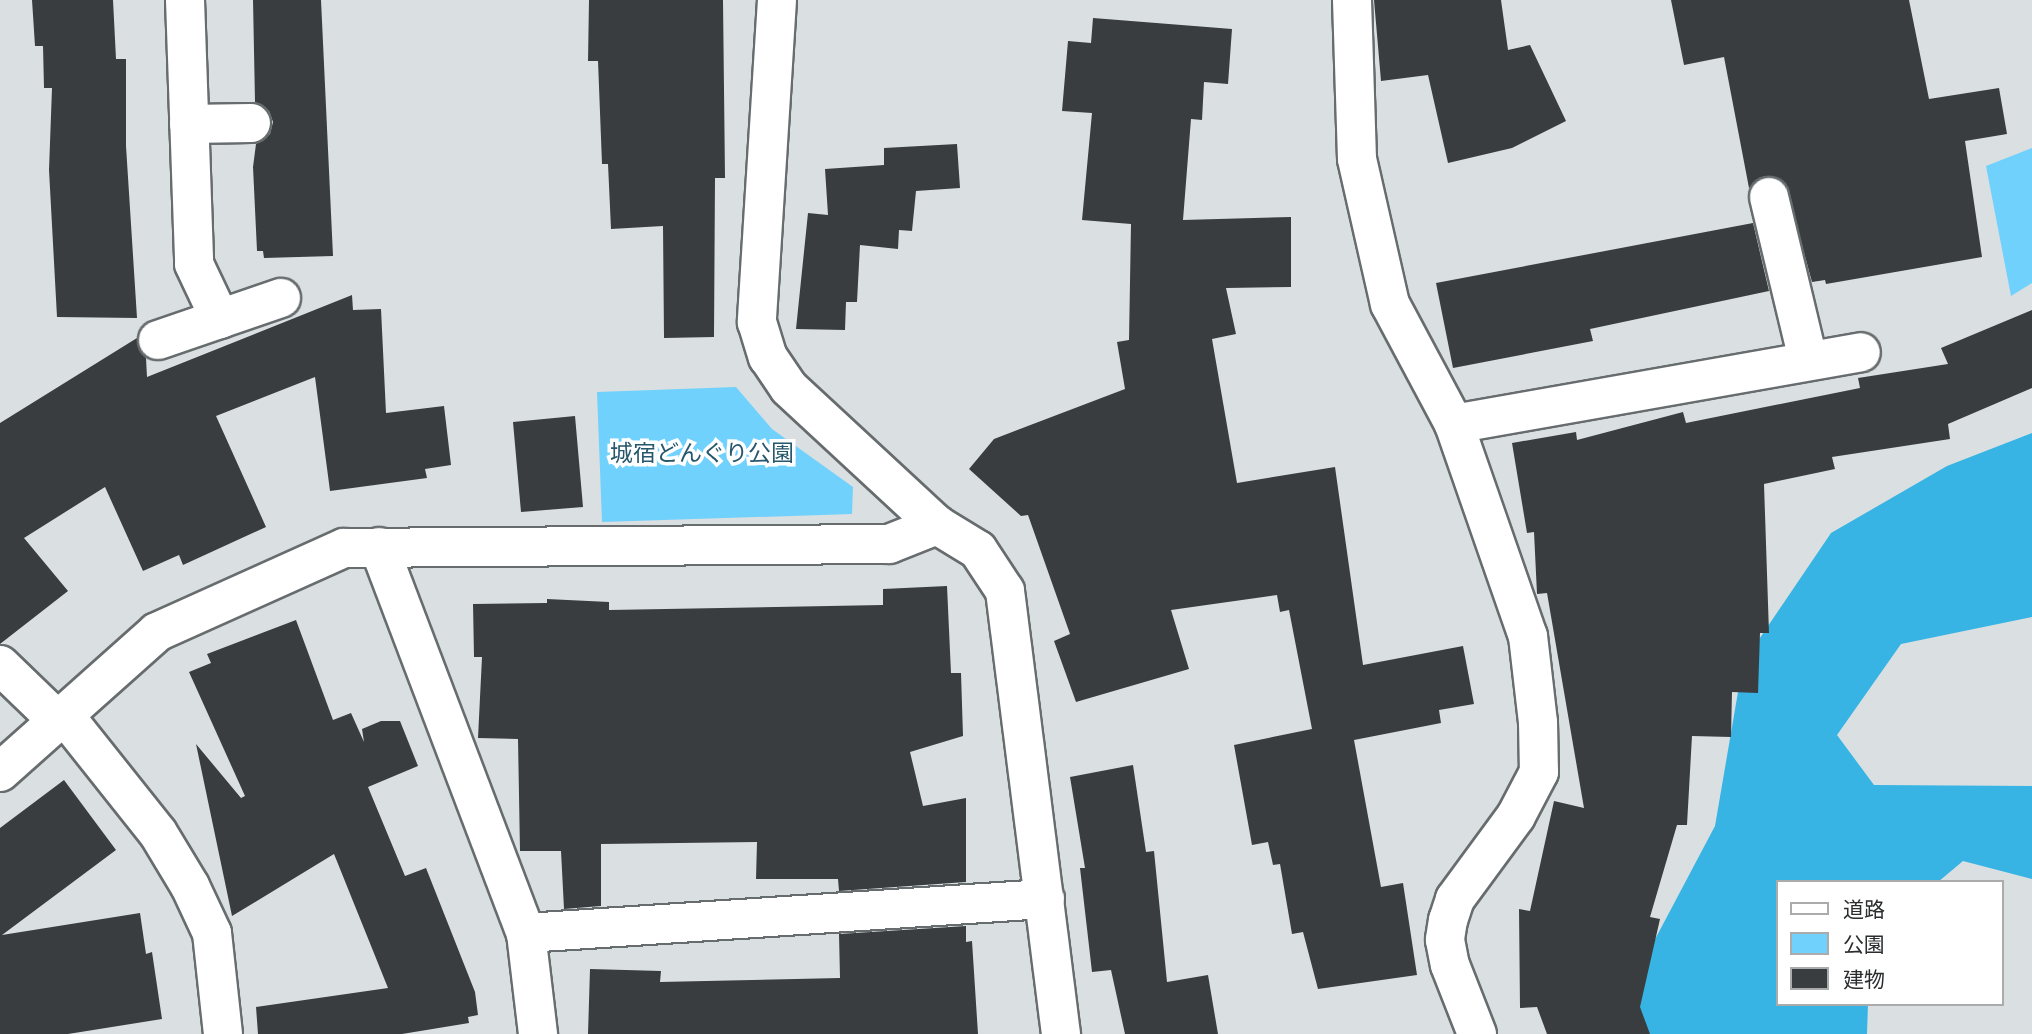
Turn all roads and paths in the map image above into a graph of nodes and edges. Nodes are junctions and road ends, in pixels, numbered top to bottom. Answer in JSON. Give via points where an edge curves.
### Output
{"nodes":[{"id":1,"x":185,"y":0,"type":"edge"},
{"id":2,"x":777,"y":0,"type":"edge"},
{"id":3,"x":1352,"y":0,"type":"edge"},
{"id":4,"x":251,"y":123,"type":"dead end"},
{"id":5,"x":189,"y":124,"type":"junction"},
{"id":6,"x":1769,"y":197,"type":"dead end"},
{"id":7,"x":281,"y":298,"type":"dead end"},
{"id":8,"x":220,"y":319,"type":"junction"},
{"id":9,"x":158,"y":340,"type":"dead end"},
{"id":10,"x":1861,"y":352,"type":"dead end"},
{"id":11,"x":1808,"y":360,"type":"junction"},
{"id":12,"x":1454,"y":424,"type":"junction"},
{"id":13,"x":937,"y":525,"type":"junction"},
{"id":14,"x":379,"y":547,"type":"junction"},
{"id":15,"x":0,"y":665,"type":"edge"},
{"id":16,"x":61,"y":718,"type":"junction"},
{"id":17,"x":0,"y":772,"type":"edge"},
{"id":18,"x":1045,"y":899,"type":"junction"},
{"id":19,"x":526,"y":933,"type":"junction"},
{"id":20,"x":223,"y":1034,"type":"edge"},
{"id":21,"x":538,"y":1034,"type":"edge"},
{"id":22,"x":1061,"y":1034,"type":"edge"},
{"id":23,"x":1477,"y":1034,"type":"edge"}],
"edges":[{"from":1,"to":5,"type":"street"},
{"from":2,"to":13,"type":"street","via":[[757,322],[768,357],[789,388]]},
{"from":3,"to":12,"type":"street","via":[[1357,159],[1390,304]]},
{"from":4,"to":5,"type":"street"},
{"from":5,"to":8,"type":"street","via":[[194,264]]},
{"from":6,"to":11,"type":"street"},
{"from":7,"to":8,"type":"street"},
{"from":8,"to":9,"type":"street"},
{"from":10,"to":11,"type":"street"},
{"from":11,"to":12,"type":"street"},
{"from":12,"to":23,"type":"street","via":[[1528,636],[1542,755],[1521,808],[1455,899],[1448,920],[1445,940],[1450,965]]},
{"from":13,"to":14,"type":"street","via":[[889,544]]},
{"from":13,"to":18,"type":"street","via":[[978,550],[1005,591]]},
{"from":14,"to":16,"type":"street","via":[[344,548],[157,632]]},
{"from":14,"to":19,"type":"street"},
{"from":15,"to":16,"type":"street"},
{"from":16,"to":17,"type":"street"},
{"from":16,"to":20,"type":"street","via":[[158,833],[190,886],[212,933]]},
{"from":18,"to":19,"type":"street"},
{"from":18,"to":22,"type":"street"},
{"from":19,"to":21,"type":"street"}]}
